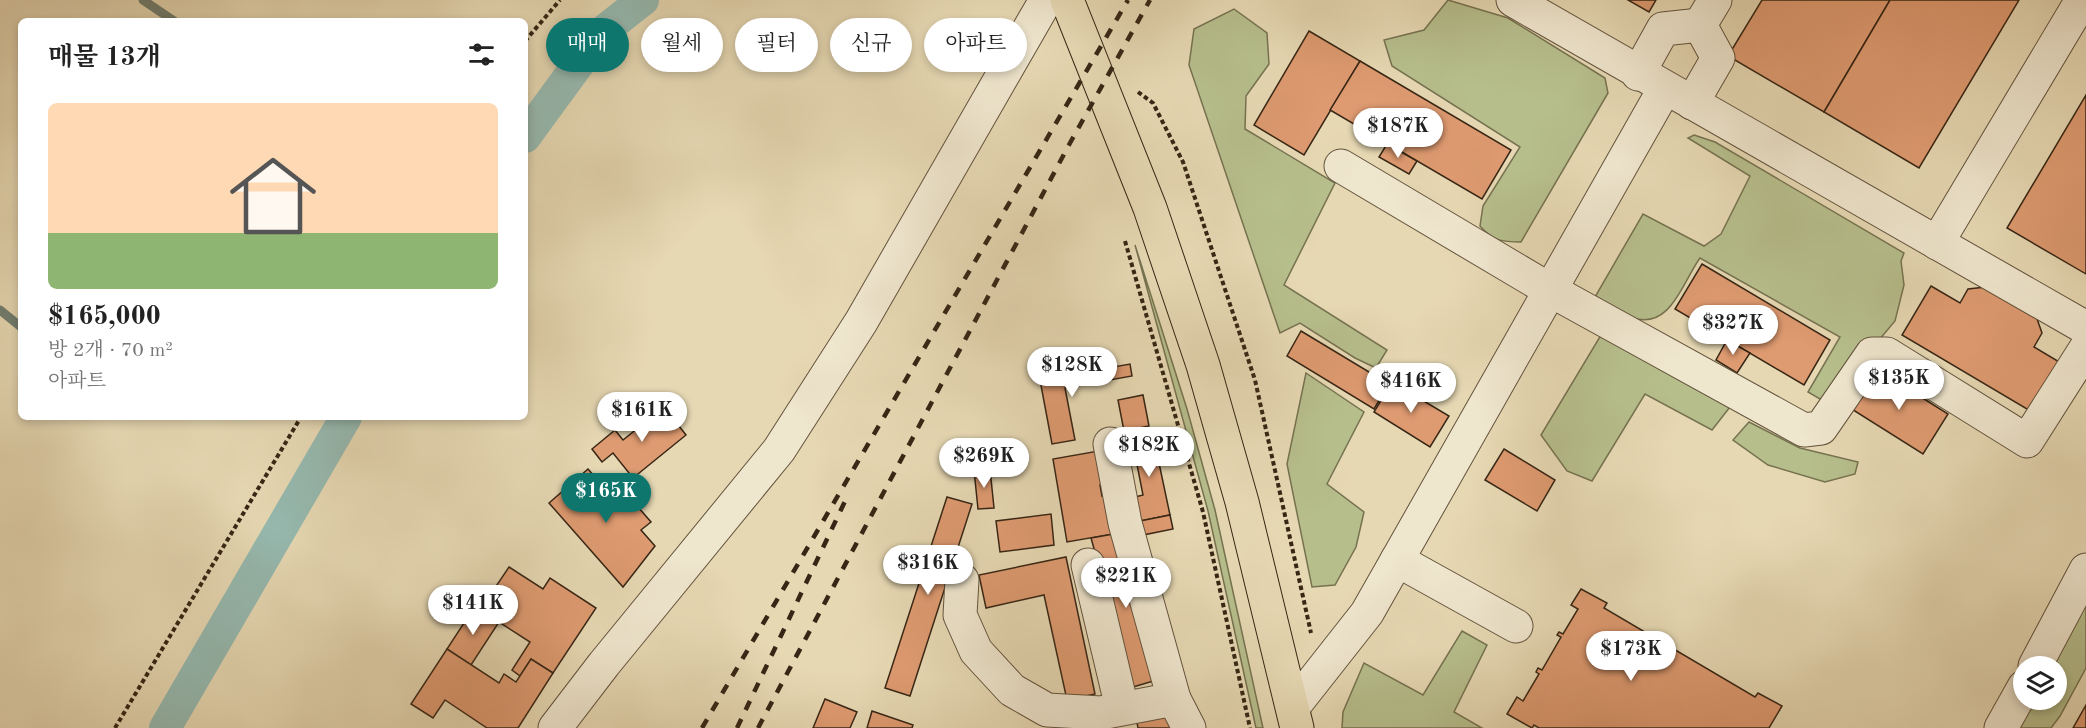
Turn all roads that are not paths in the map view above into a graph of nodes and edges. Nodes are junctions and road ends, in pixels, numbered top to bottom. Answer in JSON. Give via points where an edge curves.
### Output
{"nodes":[{"id":1,"x":1046,"y":0,"type":"edge"},
{"id":2,"x":1067,"y":0,"type":"edge"},
{"id":3,"x":1513,"y":0,"type":"edge"},
{"id":4,"x":2082,"y":0,"type":"edge"},
{"id":5,"x":1708,"y":13,"type":"edge"},
{"id":6,"x":1665,"y":88,"type":"junction"},
{"id":7,"x":1341,"y":166,"type":"dead end"},
{"id":8,"x":1937,"y":243,"type":"junction"},
{"id":9,"x":1550,"y":290,"type":"junction"},
{"id":10,"x":2086,"y":328,"type":"edge"},
{"id":11,"x":2086,"y":348,"type":"edge"},
{"id":12,"x":1110,"y":444,"type":"dead end"},
{"id":13,"x":1397,"y":560,"type":"junction"},
{"id":14,"x":1088,"y":565,"type":"dead end"},
{"id":15,"x":2086,"y":570,"type":"edge"},
{"id":16,"x":962,"y":580,"type":"dead end"},
{"id":17,"x":1516,"y":626,"type":"dead end"},
{"id":18,"x":2040,"y":656,"type":"edge"},
{"id":19,"x":1174,"y":699,"type":"junction"},
{"id":20,"x":2013,"y":707,"type":"edge"},
{"id":21,"x":1111,"y":711,"type":"junction"},
{"id":22,"x":1295,"y":717,"type":"edge"},
{"id":23,"x":555,"y":728,"type":"edge"},
{"id":24,"x":1189,"y":728,"type":"edge"},
{"id":25,"x":2001,"y":728,"type":"edge"}],
"edges":[{"from":1,"to":23,"type":"street","via":[[861,322],[779,450]]},
{"from":2,"to":22,"type":"main road","via":[[1176,281],[1242,502]]},
{"from":3,"to":6,"type":"street"},
{"from":4,"to":8,"type":"street"},
{"from":5,"to":6,"type":"street","via":[[1663,29]]},
{"from":5,"to":6,"type":"street","via":[[1718,58]]},
{"from":6,"to":8,"type":"street"},
{"from":6,"to":9,"type":"street"},
{"from":7,"to":9,"type":"street"},
{"from":8,"to":10,"type":"street"},
{"from":9,"to":11,"type":"street","via":[[1804,430],[1821,428],[1872,354],[1887,354],[2027,441]]},
{"from":9,"to":13,"type":"street"},
{"from":12,"to":19,"type":"street","via":[[1125,523]]},
{"from":13,"to":17,"type":"street"},
{"from":13,"to":22,"type":"street","via":[[1367,613]]},
{"from":14,"to":21,"type":"street"},
{"from":15,"to":18,"type":"street"},
{"from":16,"to":21,"type":"street","via":[[960,615],[976,651],[1012,690],[1047,710]]},
{"from":19,"to":21,"type":"street"},
{"from":19,"to":24,"type":"street"},
{"from":20,"to":25,"type":"street"}]}
